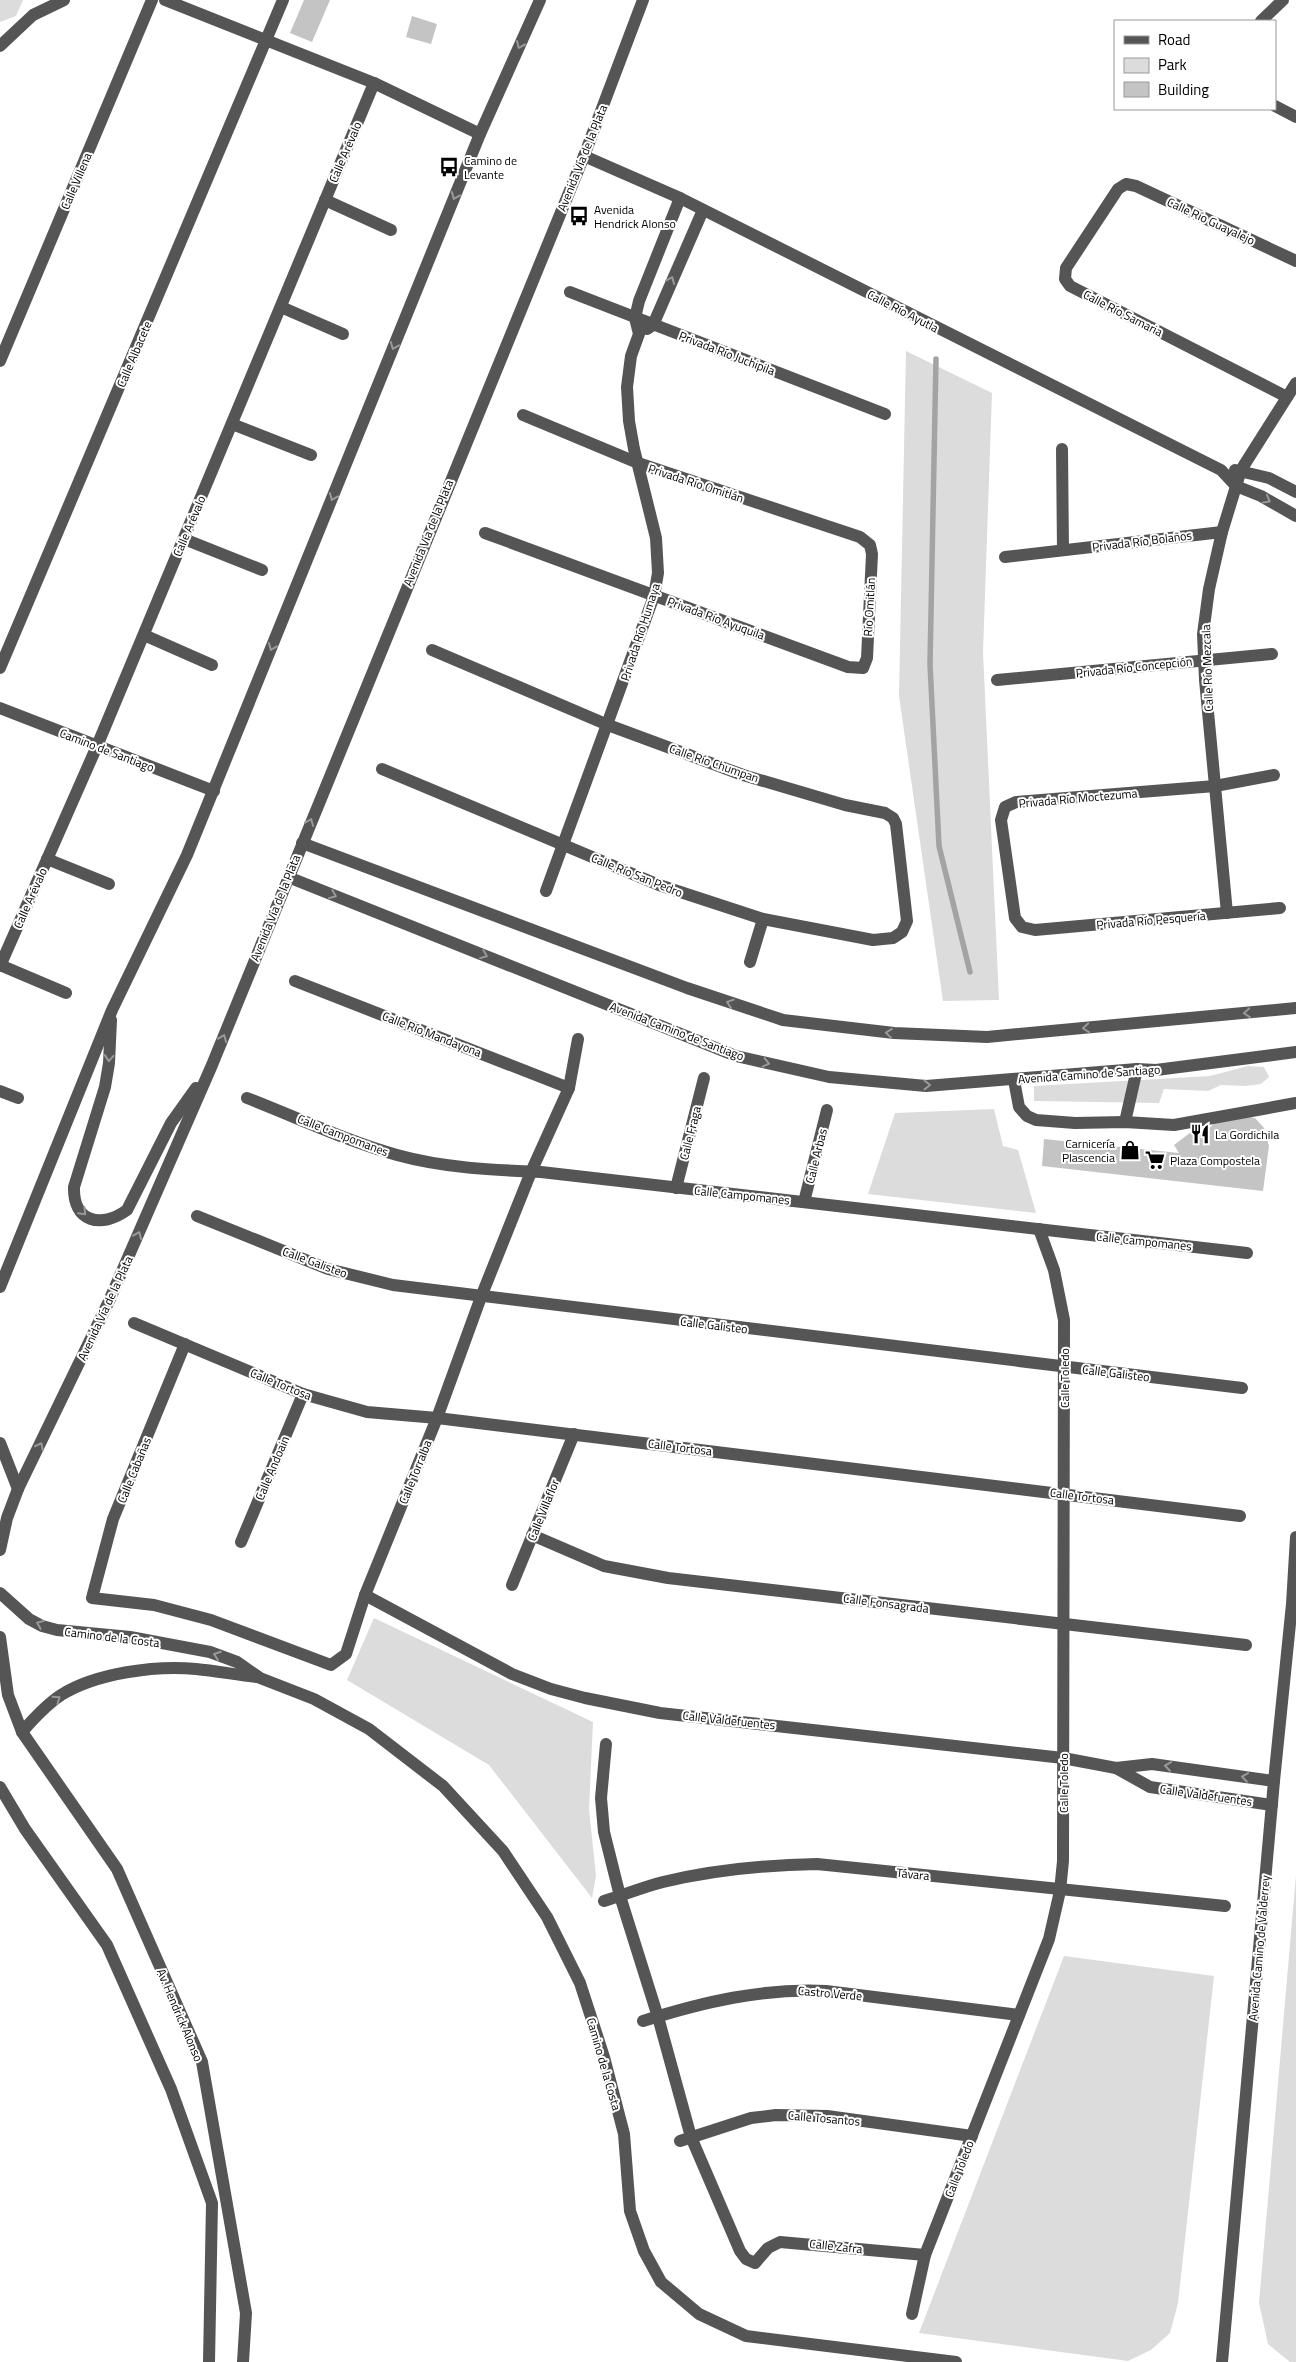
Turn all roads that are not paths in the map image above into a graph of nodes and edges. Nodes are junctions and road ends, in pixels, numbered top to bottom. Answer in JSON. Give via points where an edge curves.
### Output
{"nodes":[{"id":1,"x":64,"y":0,"type":"edge"},
{"id":2,"x":152,"y":0,"type":"edge"},
{"id":3,"x":165,"y":0,"type":"edge"},
{"id":4,"x":283,"y":0,"type":"edge"},
{"id":5,"x":540,"y":0,"type":"edge"},
{"id":6,"x":643,"y":0,"type":"edge"},
{"id":7,"x":1283,"y":0,"type":"edge"},
{"id":8,"x":1262,"y":20,"type":"edge"},
{"id":9,"x":267,"y":40,"type":"junction"},
{"id":10,"x":0,"y":46,"type":"edge"},
{"id":11,"x":374,"y":83,"type":"junction"},
{"id":12,"x":1276,"y":107,"type":"edge"},
{"id":13,"x":1296,"y":117,"type":"edge"},
{"id":14,"x":480,"y":134,"type":"junction"},
{"id":15,"x":584,"y":156,"type":"junction"},
{"id":16,"x":1126,"y":184,"type":"joint"},
{"id":17,"x":680,"y":198,"type":"junction"},
{"id":18,"x":325,"y":200,"type":"junction"},
{"id":19,"x":703,"y":210,"type":"junction"},
{"id":20,"x":391,"y":230,"type":"dead end"},
{"id":21,"x":1296,"y":261,"type":"edge"},
{"id":22,"x":570,"y":292,"type":"dead end"},
{"id":23,"x":281,"y":307,"type":"junction"},
{"id":24,"x":635,"y":318,"type":"junction"},
{"id":25,"x":653,"y":325,"type":"junction"},
{"id":26,"x":343,"y":334,"type":"dead end"},
{"id":27,"x":639,"y":334,"type":"junction"},
{"id":28,"x":0,"y":361,"type":"edge"},
{"id":29,"x":1296,"y":383,"type":"edge"},
{"id":30,"x":1287,"y":397,"type":"junction"},
{"id":31,"x":885,"y":414,"type":"dead end"},
{"id":32,"x":523,"y":416,"type":"dead end"},
{"id":33,"x":232,"y":424,"type":"junction"},
{"id":34,"x":1062,"y":449,"type":"dead end"},
{"id":35,"x":310,"y":455,"type":"dead end"},
{"id":36,"x":638,"y":463,"type":"junction"},
{"id":37,"x":1221,"y":470,"type":"junction"},
{"id":38,"x":1242,"y":470,"type":"junction"},
{"id":39,"x":1236,"y":486,"type":"junction"},
{"id":40,"x":1296,"y":492,"type":"edge"},
{"id":41,"x":1296,"y":516,"type":"edge"},
{"id":42,"x":1222,"y":532,"type":"junction"},
{"id":43,"x":485,"y":533,"type":"dead end"},
{"id":44,"x":184,"y":539,"type":"junction"},
{"id":45,"x":870,"y":545,"type":"joint"},
{"id":46,"x":1062,"y":550,"type":"junction"},
{"id":47,"x":1005,"y":556,"type":"dead end"},
{"id":48,"x":262,"y":570,"type":"dead end"},
{"id":49,"x":654,"y":596,"type":"junction"},
{"id":50,"x":144,"y":635,"type":"junction"},
{"id":51,"x":432,"y":650,"type":"dead end"},
{"id":52,"x":1272,"y":654,"type":"dead end"},
{"id":53,"x":1204,"y":660,"type":"junction"},
{"id":54,"x":212,"y":665,"type":"dead end"},
{"id":55,"x":0,"y":668,"type":"edge"},
{"id":56,"x":863,"y":668,"type":"joint"},
{"id":57,"x":997,"y":680,"type":"dead end"},
{"id":58,"x":0,"y":708,"type":"edge"},
{"id":59,"x":608,"y":725,"type":"junction"},
{"id":60,"x":97,"y":746,"type":"junction"},
{"id":61,"x":382,"y":768,"type":"dead end"},
{"id":62,"x":1274,"y":775,"type":"dead end"},
{"id":63,"x":1215,"y":786,"type":"junction"},
{"id":64,"x":214,"y":791,"type":"junction"},
{"id":65,"x":302,"y":843,"type":"junction"},
{"id":66,"x":562,"y":844,"type":"junction"},
{"id":67,"x":47,"y":859,"type":"junction"},
{"id":68,"x":288,"y":877,"type":"junction"},
{"id":69,"x":109,"y":884,"type":"dead end"},
{"id":70,"x":546,"y":891,"type":"dead end"},
{"id":71,"x":1280,"y":908,"type":"dead end"},
{"id":72,"x":1228,"y":913,"type":"junction"},
{"id":73,"x":763,"y":919,"type":"junction"},
{"id":74,"x":1022,"y":927,"type":"joint"},
{"id":75,"x":902,"y":932,"type":"joint"},
{"id":76,"x":750,"y":962,"type":"dead end"},
{"id":77,"x":0,"y":966,"type":"edge"},
{"id":78,"x":295,"y":981,"type":"dead end"},
{"id":79,"x":66,"y":993,"type":"dead end"},
{"id":80,"x":1296,"y":1008,"type":"edge"},
{"id":81,"x":112,"y":1010,"type":"junction"},
{"id":82,"x":578,"y":1039,"type":"dead end"},
{"id":83,"x":1296,"y":1052,"type":"edge"},
{"id":84,"x":212,"y":1065,"type":"junction"},
{"id":85,"x":1137,"y":1069,"type":"junction"},
{"id":86,"x":704,"y":1078,"type":"dead end"},
{"id":87,"x":1014,"y":1080,"type":"junction"},
{"id":88,"x":568,"y":1088,"type":"junction"},
{"id":89,"x":0,"y":1091,"type":"edge"},
{"id":90,"x":18,"y":1098,"type":"dead end"},
{"id":91,"x":246,"y":1098,"type":"dead end"},
{"id":92,"x":1296,"y":1103,"type":"edge"},
{"id":93,"x":828,"y":1110,"type":"dead end"},
{"id":94,"x":1125,"y":1122,"type":"junction"},
{"id":95,"x":531,"y":1172,"type":"junction"},
{"id":96,"x":676,"y":1188,"type":"junction"},
{"id":97,"x":804,"y":1202,"type":"junction"},
{"id":98,"x":196,"y":1216,"type":"dead end"},
{"id":99,"x":1040,"y":1229,"type":"junction"},
{"id":100,"x":1247,"y":1253,"type":"dead end"},
{"id":101,"x":3,"y":1273,"type":"edge"},
{"id":102,"x":0,"y":1287,"type":"edge"},
{"id":103,"x":481,"y":1297,"type":"junction"},
{"id":104,"x":134,"y":1323,"type":"dead end"},
{"id":105,"x":185,"y":1344,"type":"junction"},
{"id":106,"x":1064,"y":1367,"type":"junction"},
{"id":107,"x":1242,"y":1388,"type":"dead end"},
{"id":108,"x":303,"y":1394,"type":"junction"},
{"id":109,"x":437,"y":1418,"type":"junction"},
{"id":110,"x":574,"y":1434,"type":"junction"},
{"id":111,"x":0,"y":1443,"type":"edge"},
{"id":112,"x":18,"y":1489,"type":"junction"},
{"id":113,"x":1063,"y":1494,"type":"junction"},
{"id":114,"x":1240,"y":1516,"type":"dead end"},
{"id":115,"x":532,"y":1535,"type":"junction"},
{"id":116,"x":1296,"y":1537,"type":"edge"},
{"id":117,"x":241,"y":1542,"type":"dead end"},
{"id":118,"x":0,"y":1550,"type":"edge"},
{"id":119,"x":512,"y":1585,"type":"dead end"},
{"id":120,"x":0,"y":1593,"type":"edge"},
{"id":121,"x":365,"y":1595,"type":"junction"},
{"id":122,"x":92,"y":1598,"type":"joint"},
{"id":123,"x":1294,"y":1604,"type":"edge"},
{"id":124,"x":1063,"y":1624,"type":"junction"},
{"id":125,"x":0,"y":1637,"type":"edge"},
{"id":126,"x":1246,"y":1645,"type":"dead end"},
{"id":127,"x":260,"y":1678,"type":"junction"},
{"id":128,"x":22,"y":1732,"type":"junction"},
{"id":129,"x":606,"y":1744,"type":"dead end"},
{"id":130,"x":1063,"y":1758,"type":"junction"},
{"id":131,"x":1116,"y":1768,"type":"junction"},
{"id":132,"x":1274,"y":1781,"type":"junction"},
{"id":133,"x":0,"y":1787,"type":"edge"},
{"id":134,"x":1272,"y":1805,"type":"junction"},
{"id":135,"x":1060,"y":1889,"type":"junction"},
{"id":136,"x":620,"y":1896,"type":"junction"},
{"id":137,"x":604,"y":1901,"type":"dead end"},
{"id":138,"x":1225,"y":1906,"type":"dead end"},
{"id":139,"x":1019,"y":2015,"type":"junction"},
{"id":140,"x":658,"y":2017,"type":"junction"},
{"id":141,"x":643,"y":2022,"type":"dead end"},
{"id":142,"x":972,"y":2136,"type":"junction"},
{"id":143,"x":686,"y":2139,"type":"junction"},
{"id":144,"x":925,"y":2255,"type":"junction"},
{"id":145,"x":912,"y":2314,"type":"dead end"},
{"id":146,"x":1224,"y":2361,"type":"edge"},
{"id":147,"x":209,"y":2362,"type":"edge"},
{"id":148,"x":243,"y":2362,"type":"edge"},
{"id":149,"x":956,"y":2362,"type":"edge"}],
"edges":[{"from":1,"to":10,"type":"street","via":[[33,15]]},
{"from":2,"to":28,"type":"street","name":"Calle Villena"},
{"from":3,"to":9,"type":"street"},
{"from":4,"to":9,"type":"street","name":"Calle Albacete"},
{"from":5,"to":14,"type":"street","name":"Avenida Vía de la Plata","one_way":true},
{"from":6,"to":15,"type":"street","name":"Avenida Vía de la Plata"},
{"from":7,"to":8,"type":"street"},
{"from":9,"to":11,"type":"street"},
{"from":9,"to":55,"type":"street","name":"Calle Albacete"},
{"from":11,"to":14,"type":"street"},
{"from":11,"to":18,"type":"street","name":"Calle Arévalo"},
{"from":12,"to":13,"type":"street"},
{"from":14,"to":64,"type":"street","name":"Avenida Vía de la Plata","one_way":true},
{"from":15,"to":17,"type":"street","name":"Calle Río Ayutla"},
{"from":65,"to":15,"type":"street","name":"Avenida Vía de la Plata","one_way":true},
{"from":16,"to":21,"type":"street","name":"Calle Río Guayalejo"},
{"from":16,"to":30,"type":"street","name":"Calle Río Samaria","via":[[1118,189],[1066,268],[1064,279],[1070,286]]},
{"from":17,"to":19,"type":"street","name":"Calle Río Ayutla"},
{"from":17,"to":24,"type":"street"},
{"from":18,"to":20,"type":"street"},
{"from":18,"to":23,"type":"street","name":"Calle Arévalo"},
{"from":25,"to":19,"type":"street","one_way":true},
{"from":19,"to":37,"type":"street","name":"Calle Río Ayutla"},
{"from":22,"to":24,"type":"street","name":"Privada Río Juchipila"},
{"from":23,"to":26,"type":"street"},
{"from":23,"to":33,"type":"street","name":"Calle Arévalo"},
{"from":24,"to":25,"type":"street","name":"Privada Río Juchipila"},
{"from":24,"to":27,"type":"street"},
{"from":25,"to":27,"type":"street"},
{"from":25,"to":31,"type":"street","name":"Privada Río Juchipila"},
{"from":27,"to":36,"type":"street","name":"Privada Río Humaya","via":[[631,356],[627,386],[629,421]]},
{"from":29,"to":30,"type":"street","name":"Calle Río Mezcala"},
{"from":30,"to":38,"type":"street","name":"Calle Río Mezcala"},
{"from":32,"to":36,"type":"street","name":"Privada Río Omitlán"},
{"from":33,"to":35,"type":"street"},
{"from":33,"to":44,"type":"street","name":"Calle Arévalo"},
{"from":34,"to":46,"type":"street"},
{"from":36,"to":45,"type":"street","name":"Privada Río Omitlán","via":[[860,538]]},
{"from":36,"to":49,"type":"street","name":"Privada Río Humaya","via":[[656,538],[658,573]]},
{"from":37,"to":38,"type":"street","name":"Calle Río Ayutla"},
{"from":37,"to":39,"type":"street","name":"Calle Río Ayutla"},
{"from":38,"to":39,"type":"street","name":"Calle Río Mezcala"},
{"from":38,"to":40,"type":"street","name":"Calle Río Ayutla","via":[[1269,478]]},
{"from":39,"to":41,"type":"street","name":"Calle Río Ayutla","one_way":true},
{"from":39,"to":42,"type":"street","name":"Calle Río Mezcala"},
{"from":42,"to":46,"type":"street","name":"Privada Río Bolaños"},
{"from":42,"to":53,"type":"street","name":"Calle Río Mezcala","via":[[1209,589],[1203,634]]},
{"from":43,"to":49,"type":"street","name":"Privada Río Ayuquila"},
{"from":44,"to":48,"type":"street"},
{"from":44,"to":50,"type":"street","name":"Calle Arévalo"},
{"from":45,"to":56,"type":"street","name":"Río Omitlán","via":[[867,658]]},
{"from":46,"to":47,"type":"street","name":"Privada Río Bolaños"},
{"from":49,"to":56,"type":"street","name":"Privada Río Ayuquila","via":[[848,667]]},
{"from":49,"to":59,"type":"street","name":"Privada Río Humaya"},
{"from":50,"to":54,"type":"street"},
{"from":50,"to":60,"type":"street","name":"Calle Arévalo"},
{"from":51,"to":59,"type":"street","name":"Calle Río Chumpan"},
{"from":52,"to":53,"type":"street","name":"Privada Río Concepción"},
{"from":53,"to":57,"type":"street","name":"Privada Río Concepción"},
{"from":53,"to":63,"type":"street","name":"Calle Río Mezcala"},
{"from":58,"to":60,"type":"street","name":"Camino de Santiago"},
{"from":59,"to":66,"type":"street","name":"Privada Río Humaya"},
{"from":59,"to":75,"type":"street","name":"Calle Río Chumpan","via":[[743,774],[893,818],[907,921]]},
{"from":60,"to":64,"type":"street","name":"Camino de Santiago"},
{"from":60,"to":67,"type":"street","name":"Calle Arévalo"},
{"from":61,"to":66,"type":"street","name":"Calle Río San Pedro"},
{"from":62,"to":63,"type":"street","name":"Privada Río Moctezuma"},
{"from":63,"to":72,"type":"street","name":"Calle Río Mezcala"},
{"from":63,"to":74,"type":"street","name":"Privada Río Moctezuma","via":[[1016,802],[1004,807],[1001,820],[1015,918]]},
{"from":64,"to":81,"type":"street","name":"Avenida Vía de la Plata","via":[[188,855]]},
{"from":65,"to":68,"type":"street","name":"Avenida Vía de la Plata"},
{"from":80,"to":65,"type":"street","one_way":true,"via":[[987,1037],[894,1034],[783,1020],[687,988]]},
{"from":66,"to":70,"type":"street","name":"Privada Río Humaya"},
{"from":66,"to":73,"type":"street","name":"Calle Río San Pedro","via":[[659,885]]},
{"from":67,"to":69,"type":"street"},
{"from":67,"to":77,"type":"street","name":"Calle Arévalo"},
{"from":84,"to":68,"type":"street","name":"Avenida Vía de la Plata","one_way":true},
{"from":68,"to":87,"type":"street","name":"Avenida Camino de Santiago","one_way":true,"via":[[736,1056],[829,1077],[926,1086]]},
{"from":71,"to":72,"type":"street","name":"Privada Río Pesquería"},
{"from":72,"to":74,"type":"street","name":"Privada Río Pesquería","via":[[1035,930]]},
{"from":73,"to":75,"type":"street","name":"Calle Río San Pedro","via":[[873,940],[893,938]]},
{"from":73,"to":76,"type":"street"},
{"from":77,"to":79,"type":"street"},
{"from":78,"to":88,"type":"street","name":"Calle Río Mandayona"},
{"from":81,"to":84,"type":"street","name":"Avenida Vía de la Plata","one_way":true,"via":[[105,1086],[74,1187],[74,1200],[80,1212],[90,1220],[105,1221],[127,1210],[171,1123]]},
{"from":81,"to":101,"type":"street","name":"Avenida Vía de la Plata"},
{"from":82,"to":88,"type":"street","name":"Calle Torralba"},
{"from":83,"to":85,"type":"street","name":"Avenida Camino de Santiago","via":[[1156,1070]]},
{"from":112,"to":84,"type":"street","name":"Avenida Vía de la Plata","one_way":true,"via":[[109,1301]]},
{"from":85,"to":87,"type":"street","name":"Avenida Camino de Santiago"},
{"from":85,"to":94,"type":"street"},
{"from":86,"to":96,"type":"street","name":"Calle Fraga"},
{"from":87,"to":94,"type":"street","via":[[1019,1107],[1026,1116],[1036,1120]]},
{"from":88,"to":95,"type":"street","name":"Calle Torralba"},
{"from":89,"to":90,"type":"street"},
{"from":91,"to":95,"type":"street","name":"Calle Campomanes","via":[[397,1155],[478,1169]]},
{"from":92,"to":94,"type":"street","via":[[1174,1124]]},
{"from":93,"to":97,"type":"street","name":"Calle Arbas"},
{"from":95,"to":96,"type":"street","name":"Calle Campomanes"},
{"from":95,"to":103,"type":"street","name":"Calle Torralba"},
{"from":96,"to":97,"type":"street","name":"Calle Campomanes"},
{"from":97,"to":99,"type":"street","name":"Calle Campomanes"},
{"from":98,"to":103,"type":"street","name":"Calle Galisteo","via":[[328,1269],[364,1280]]},
{"from":99,"to":100,"type":"street","name":"Calle Campomanes"},
{"from":99,"to":106,"type":"street","name":"Calle Toledo","via":[[1048,1246],[1061,1297]]},
{"from":101,"to":102,"type":"street","name":"Avenida Vía de la Plata"},
{"from":103,"to":106,"type":"street","name":"Calle Galisteo"},
{"from":103,"to":109,"type":"street","name":"Calle Torralba"},
{"from":104,"to":105,"type":"street","name":"Calle Tortosa"},
{"from":105,"to":108,"type":"street","name":"Calle Tortosa"},
{"from":105,"to":122,"type":"street","name":"Calle Cabañas","via":[[113,1519]]},
{"from":106,"to":107,"type":"street","name":"Calle Galisteo"},
{"from":106,"to":113,"type":"street","name":"Calle Toledo"},
{"from":108,"to":109,"type":"street","name":"Calle Tortosa","via":[[367,1412]]},
{"from":108,"to":117,"type":"street","name":"Calle Andoain"},
{"from":109,"to":110,"type":"street","name":"Calle Tortosa"},
{"from":109,"to":121,"type":"street","name":"Calle Torralba"},
{"from":110,"to":113,"type":"street","name":"Calle Tortosa"},
{"from":110,"to":115,"type":"street","name":"Calle Villaflor"},
{"from":111,"to":112,"type":"street"},
{"from":112,"to":118,"type":"street","name":"Avenida Vía de la Plata"},
{"from":113,"to":114,"type":"street","name":"Calle Tortosa"},
{"from":113,"to":124,"type":"street","name":"Calle Toledo"},
{"from":115,"to":119,"type":"street","name":"Calle Villaflor"},
{"from":115,"to":124,"type":"street","name":"Calle Fonsagrada","via":[[604,1566],[659,1577]]},
{"from":116,"to":123,"type":"street","name":"Avenida Camino de Valderrey"},
{"from":127,"to":120,"type":"street","name":"Camino de la Costa","one_way":true,"via":[[237,1662],[210,1652],[130,1636],[42,1626],[29,1619]]},
{"from":121,"to":122,"type":"street","name":"Calle Torralba","via":[[346,1654],[331,1665],[211,1620],[154,1605]]},
{"from":121,"to":130,"type":"street","name":"Calle Valdefuentes","via":[[512,1674],[585,1698],[660,1713]]},
{"from":123,"to":132,"type":"street","name":"Avenida Camino de Valderrey"},
{"from":124,"to":126,"type":"street","name":"Calle Fonsagrada"},
{"from":124,"to":130,"type":"street","name":"Calle Toledo"},
{"from":125,"to":128,"type":"street","via":[[8,1695]]},
{"from":128,"to":127,"type":"street","name":"Camino de la Costa","one_way":true,"via":[[34,1717],[63,1694],[121,1673],[195,1669]]},
{"from":127,"to":149,"type":"street","name":"Camino de la Costa","via":[[314,1699],[369,1729],[442,1786],[503,1851],[547,1917],[580,1983],[604,2057],[624,2134],[630,2211],[644,2251],[662,2282],[699,2314],[746,2336]]},
{"from":128,"to":148,"type":"street","name":"Av. Hendrick Alonso","via":[[116,1869],[202,2062],[246,2313]]},
{"from":129,"to":136,"type":"street","via":[[602,1806],[604,1832]]},
{"from":130,"to":131,"type":"street","name":"Calle Valdefuentes"},
{"from":130,"to":135,"type":"street","name":"Calle Toledo"},
{"from":132,"to":131,"type":"street","name":"Calle Valdefuentes","one_way":true,"via":[[1152,1764]]},
{"from":131,"to":134,"type":"street","name":"Calle Valdefuentes","via":[[1150,1788]]},
{"from":132,"to":134,"type":"street","name":"Avenida Camino de Valderrey"},
{"from":133,"to":147,"type":"street","via":[[25,1829],[107,1945],[171,2089],[212,2202]]},
{"from":134,"to":146,"type":"street","name":"Avenida Camino de Valderrey"},
{"from":135,"to":136,"type":"street","name":"Távara","via":[[817,1864],[714,1872]]},
{"from":135,"to":138,"type":"street","name":"Távara"},
{"from":135,"to":139,"type":"street","name":"Calle Toledo","via":[[1049,1939]]},
{"from":136,"to":137,"type":"street","name":"Távara"},
{"from":136,"to":140,"type":"street"},
{"from":139,"to":140,"type":"street","name":"Castro Verde","via":[[826,1991],[794,1990],[721,1999]]},
{"from":139,"to":142,"type":"street","name":"Calle Toledo"},
{"from":140,"to":141,"type":"street","name":"Castro Verde"},
{"from":140,"to":143,"type":"street"},
{"from":142,"to":143,"type":"street","name":"Calle Tosantos","via":[[827,2116],[776,2115],[751,2118]]},
{"from":142,"to":144,"type":"street","name":"Calle Toledo"},
{"from":143,"to":144,"type":"street","name":"Calle Zafra","via":[[746,2259],[755,2263],[768,2248],[780,2242]]},
{"from":144,"to":145,"type":"street","name":"Calle Toledo"}]}
